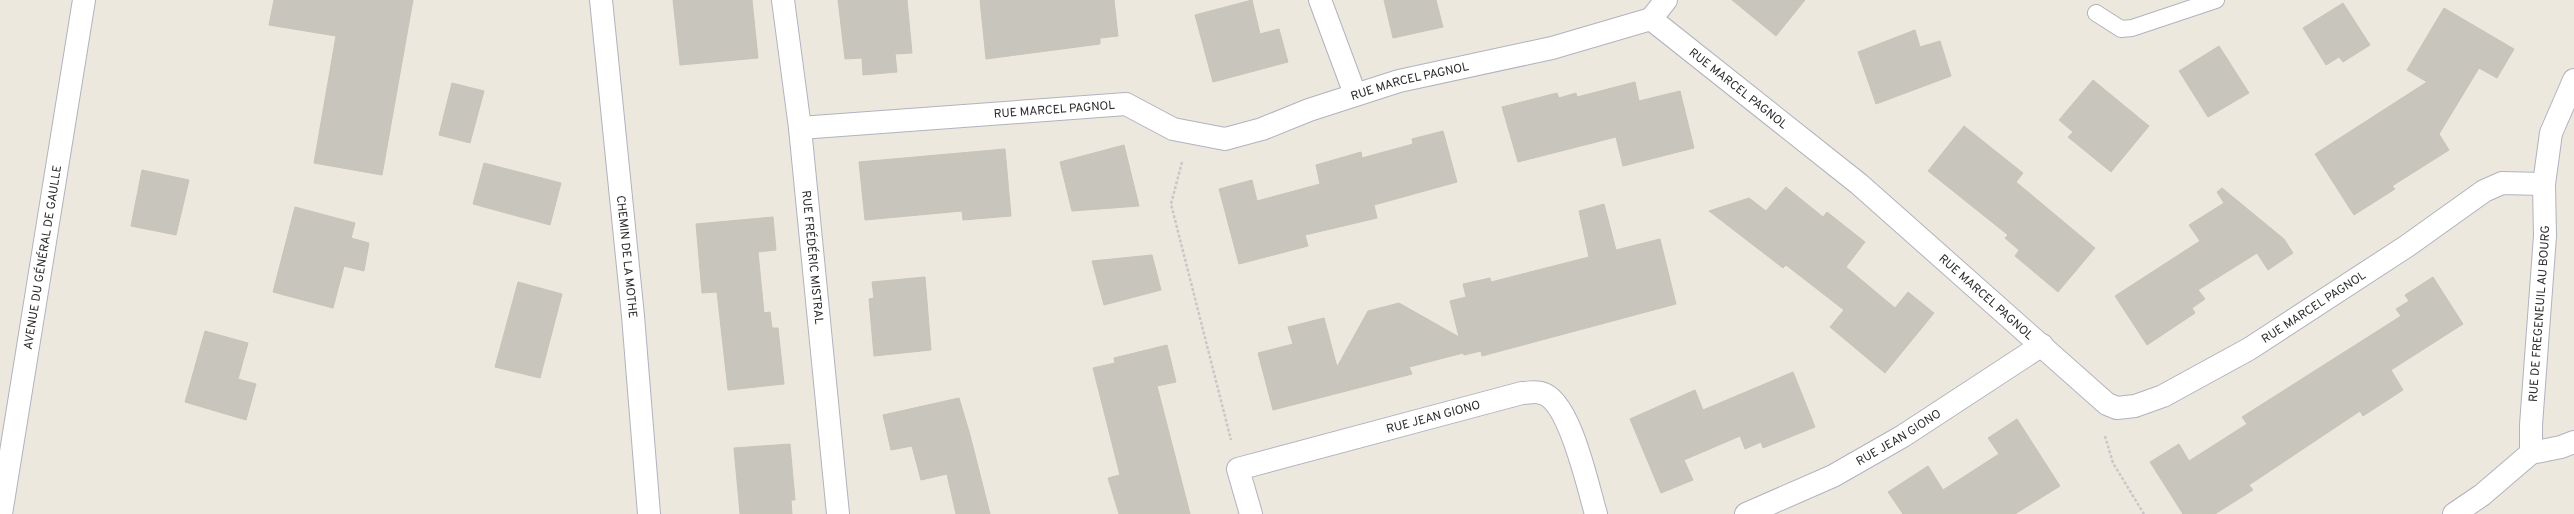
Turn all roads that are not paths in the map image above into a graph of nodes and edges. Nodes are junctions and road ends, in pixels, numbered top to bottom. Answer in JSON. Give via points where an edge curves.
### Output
{"nodes":[{"id":1,"x":84,"y":0,"type":"edge"},
{"id":2,"x":601,"y":0,"type":"edge"},
{"id":3,"x":783,"y":0,"type":"edge"},
{"id":4,"x":1320,"y":0,"type":"edge"},
{"id":5,"x":1666,"y":0,"type":"edge"},
{"id":6,"x":2216,"y":0,"type":"edge"},
{"id":7,"x":2096,"y":13,"type":"dead end"},
{"id":8,"x":1651,"y":19,"type":"junction"},
{"id":9,"x":2574,"y":80,"type":"edge"},
{"id":10,"x":1355,"y":94,"type":"junction"},
{"id":11,"x":800,"y":128,"type":"junction"},
{"id":12,"x":2544,"y":184,"type":"junction"},
{"id":13,"x":2042,"y":345,"type":"junction"},
{"id":14,"x":2574,"y":442,"type":"edge"},
{"id":15,"x":2531,"y":453,"type":"junction"},
{"id":16,"x":1,"y":514,"type":"edge"},
{"id":17,"x":649,"y":514,"type":"edge"},
{"id":18,"x":838,"y":514,"type":"edge"},
{"id":19,"x":1251,"y":514,"type":"edge"},
{"id":20,"x":1596,"y":514,"type":"edge"},
{"id":21,"x":1746,"y":514,"type":"edge"},
{"id":22,"x":2454,"y":514,"type":"edge"}],
"edges":[{"from":1,"to":16,"type":"street","name":"AVENUE DU GÉNÉRAL DE GAULLE"},
{"from":2,"to":17,"type":"street","name":"CHEMIN DE LA MOTHE","via":[[633,316]]},
{"from":3,"to":11,"type":"street","name":"RUE FRÉDÉRIC MISTRAL"},
{"from":4,"to":10,"type":"street"},
{"from":5,"to":8,"type":"street"},
{"from":6,"to":7,"type":"lane","via":[[2132,28],[2121,29]]},
{"from":8,"to":10,"type":"street","name":"RUE MARCEL PAGNOL","via":[[1552,48],[1399,81]]},
{"from":8,"to":13,"type":"street","name":"RUE MARCEL PAGNOL","via":[[1859,184]]},
{"from":9,"to":12,"type":"street","name":"RUE DE FREGENEUIL AU BOURG","via":[[2551,133]]},
{"from":10,"to":11,"type":"street","name":"RUE MARCEL PAGNOL","via":[[1262,130],[1225,139],[1173,129],[1126,104]]},
{"from":11,"to":18,"type":"street","name":"RUE FRÉDÉRIC MISTRAL"},
{"from":12,"to":13,"type":"street","name":"RUE MARCEL PAGNOL","via":[[2502,183],[2484,191],[2407,246],[2249,350],[2163,396],[2135,406],[2117,408],[2107,404]]},
{"from":12,"to":15,"type":"street","name":"RUE DE FREGENEUIL AU BOURG","via":[[2545,236]]},
{"from":13,"to":21,"type":"street","name":"RUE JEAN GIONO","via":[[1903,436],[1833,476]]},
{"from":14,"to":15,"type":"street"},
{"from":15,"to":22,"type":"street","via":[[2482,495]]},
{"from":19,"to":20,"type":"street","name":"RUE JEAN GIONO","via":[[1238,469],[1522,393],[1542,393],[1554,401],[1566,417]]}]}
